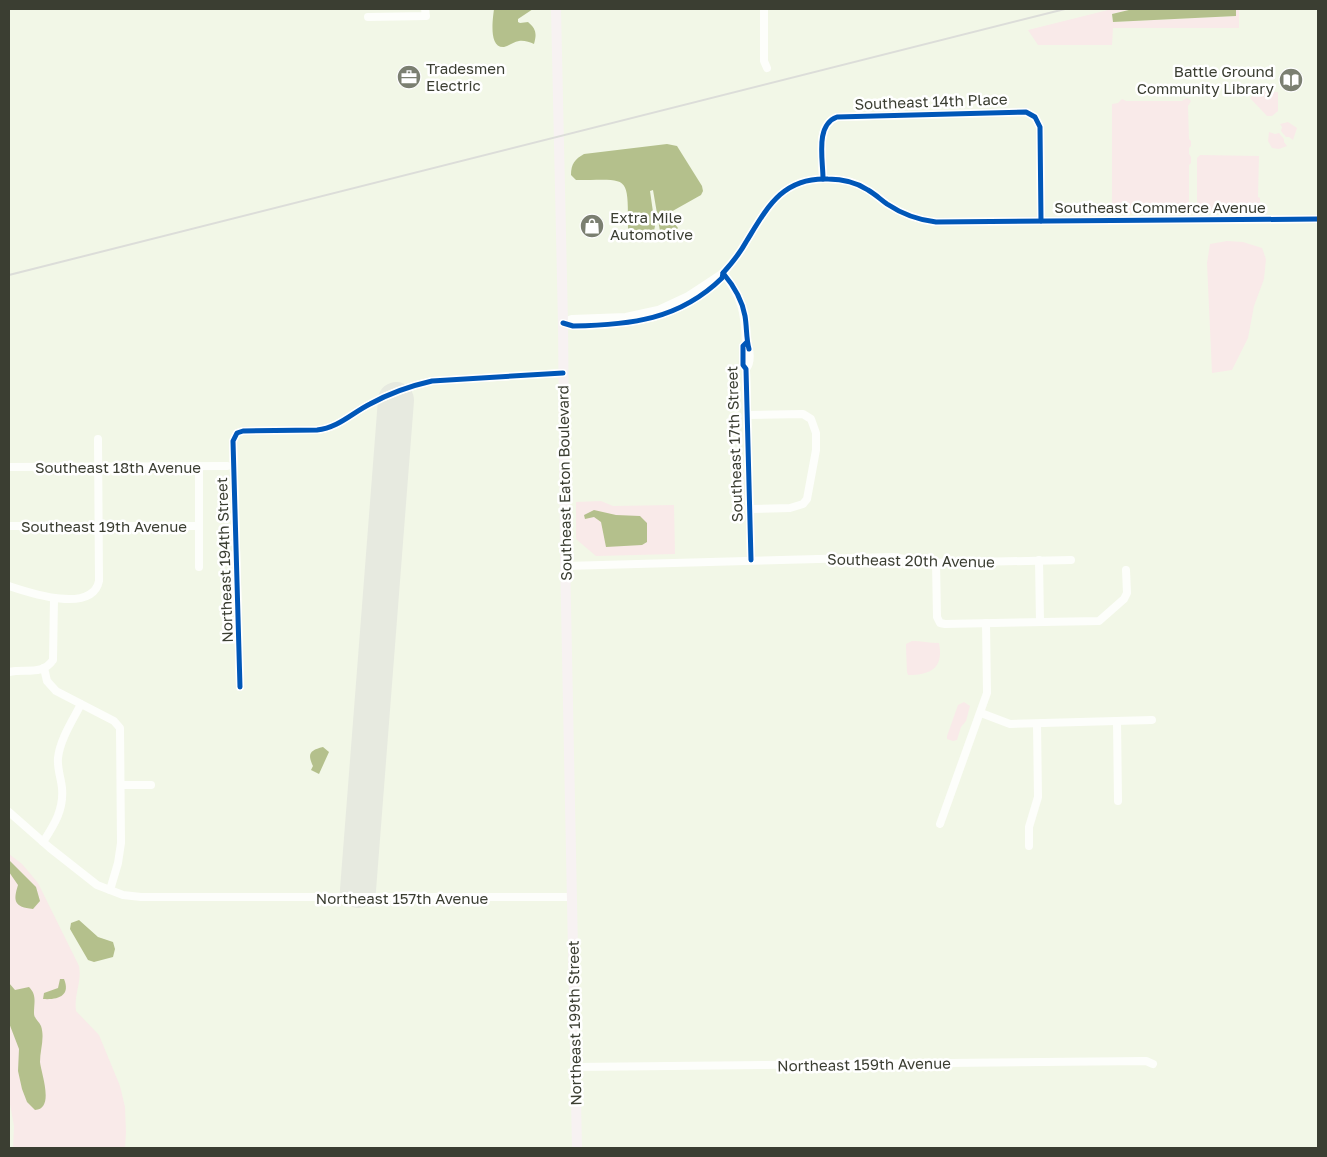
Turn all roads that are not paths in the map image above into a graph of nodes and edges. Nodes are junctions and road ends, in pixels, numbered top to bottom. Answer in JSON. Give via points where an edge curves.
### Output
{"nodes":[{"id":1,"x":556,"y":9,"type":"edge"},
{"id":2,"x":764,"y":9,"type":"edge"},
{"id":3,"x":425,"y":12,"type":"edge"},
{"id":4,"x":368,"y":17,"type":"dead end"},
{"id":5,"x":767,"y":68,"type":"dead end"},
{"id":6,"x":823,"y":179,"type":"junction"},
{"id":7,"x":1318,"y":219,"type":"edge"},
{"id":8,"x":1041,"y":221,"type":"junction"},
{"id":9,"x":723,"y":273,"type":"junction"},
{"id":10,"x":563,"y":323,"type":"junction"},
{"id":11,"x":563,"y":373,"type":"junction"},
{"id":12,"x":747,"y":415,"type":"junction"},
{"id":13,"x":98,"y":439,"type":"dead end"},
{"id":14,"x":198,"y":466,"type":"junction"},
{"id":15,"x":227,"y":466,"type":"dead end"},
{"id":16,"x":9,"y":467,"type":"edge"},
{"id":17,"x":98,"y":467,"type":"junction"},
{"id":18,"x":750,"y":509,"type":"junction"},
{"id":19,"x":9,"y":526,"type":"edge"},
{"id":20,"x":99,"y":526,"type":"junction"},
{"id":21,"x":199,"y":526,"type":"junction"},
{"id":22,"x":751,"y":560,"type":"junction"},
{"id":23,"x":1039,"y":560,"type":"junction"},
{"id":24,"x":1071,"y":560,"type":"dead end"},
{"id":25,"x":936,"y":563,"type":"junction"},
{"id":26,"x":565,"y":566,"type":"junction"},
{"id":27,"x":199,"y":567,"type":"dead end"},
{"id":28,"x":1126,"y":570,"type":"dead end"},
{"id":29,"x":9,"y":586,"type":"edge"},
{"id":30,"x":54,"y":598,"type":"junction"},
{"id":31,"x":1040,"y":622,"type":"junction"},
{"id":32,"x":986,"y":623,"type":"junction"},
{"id":33,"x":44,"y":668,"type":"junction"},
{"id":34,"x":9,"y":672,"type":"edge"},
{"id":35,"x":240,"y":687,"type":"dead end"},
{"id":36,"x":81,"y":704,"type":"junction"},
{"id":37,"x":981,"y":713,"type":"junction"},
{"id":38,"x":1152,"y":720,"type":"dead end"},
{"id":39,"x":1116,"y":721,"type":"junction"},
{"id":40,"x":1037,"y":724,"type":"junction"},
{"id":41,"x":121,"y":785,"type":"junction"},
{"id":42,"x":151,"y":785,"type":"dead end"},
{"id":43,"x":1118,"y":801,"type":"dead end"},
{"id":44,"x":9,"y":812,"type":"edge"},
{"id":45,"x":940,"y":824,"type":"dead end"},
{"id":46,"x":43,"y":842,"type":"junction"},
{"id":47,"x":1029,"y":846,"type":"dead end"},
{"id":48,"x":110,"y":890,"type":"junction"},
{"id":49,"x":572,"y":897,"type":"junction"},
{"id":50,"x":1153,"y":1064,"type":"dead end"},
{"id":51,"x":575,"y":1067,"type":"junction"},
{"id":52,"x":577,"y":1148,"type":"edge"}],
"edges":[{"from":1,"to":10,"type":"main road","name":"Southeast Eaton Boulevard"},
{"from":2,"to":5,"type":"street","via":[[764,61]]},
{"from":3,"to":4,"type":"street"},
{"from":6,"to":8,"type":"street","name":"Southeast Commerce Avenue","via":[[843,180],[862,186],[899,212],[925,220]]},
{"from":6,"to":8,"type":"street","name":"Southeast 14th Place","via":[[822,134],[824,127],[835,118],[1021,111],[1034,116],[1041,130]]},
{"from":6,"to":9,"type":"street","name":"Southeast Commerce Avenue","via":[[796,185],[774,199]]},
{"from":7,"to":8,"type":"street","name":"Southeast Commerce Avenue"},
{"from":9,"to":10,"type":"street","name":"Southeast Commerce Avenue","via":[[718,282],[697,298],[659,316],[616,324],[573,326]]},
{"from":9,"to":12,"type":"street","name":"Southeast 17th Street","via":[[734,287],[745,316],[746,343],[743,346]]},
{"from":10,"to":11,"type":"main road","name":"Southeast Eaton Boulevard"},
{"from":11,"to":26,"type":"main road","name":"Southeast Eaton Boulevard"},
{"from":11,"to":35,"type":"street","name":"Northeast 194th Street","via":[[432,381],[392,393],[328,428],[237,433],[233,441]]},
{"from":12,"to":18,"type":"street","name":"Southeast 17th Street"},
{"from":12,"to":18,"type":"street","via":[[799,414],[808,416],[816,428],[816,450],[808,496],[803,504],[790,508]]},
{"from":13,"to":17,"type":"street"},
{"from":14,"to":15,"type":"street","name":"Southeast 18th Avenue"},
{"from":14,"to":17,"type":"street","name":"Southeast 18th Avenue"},
{"from":14,"to":21,"type":"street"},
{"from":16,"to":17,"type":"street","name":"Southeast 18th Avenue"},
{"from":17,"to":20,"type":"street"},
{"from":18,"to":22,"type":"street","name":"Southeast 17th Street"},
{"from":19,"to":20,"type":"street","name":"Southeast 19th Avenue"},
{"from":20,"to":21,"type":"street","name":"Southeast 19th Avenue"},
{"from":20,"to":30,"type":"street","via":[[99,581],[94,591],[83,598]]},
{"from":21,"to":27,"type":"street"},
{"from":22,"to":25,"type":"street","name":"Southeast 20th Avenue","via":[[892,557]]},
{"from":22,"to":26,"type":"street","name":"Southeast 20th Avenue"},
{"from":23,"to":24,"type":"street","name":"Southeast 20th Avenue"},
{"from":23,"to":25,"type":"street","name":"Southeast 20th Avenue"},
{"from":23,"to":31,"type":"street"},
{"from":25,"to":32,"type":"street","via":[[937,617],[940,623]]},
{"from":26,"to":49,"type":"main road","name":"Southeast Eaton Boulevard"},
{"from":28,"to":31,"type":"street","via":[[1127,593],[1124,599],[1099,621]]},
{"from":29,"to":30,"type":"street"},
{"from":30,"to":33,"type":"street","via":[[54,656]]},
{"from":31,"to":32,"type":"street"},
{"from":32,"to":37,"type":"street","via":[[987,692]]},
{"from":33,"to":34,"type":"street"},
{"from":33,"to":36,"type":"street","via":[[47,681],[54,689]]},
{"from":36,"to":41,"type":"street","via":[[114,721],[121,731]]},
{"from":36,"to":46,"type":"street","via":[[59,753],[60,809]]},
{"from":37,"to":40,"type":"street","via":[[1010,724]]},
{"from":37,"to":45,"type":"street"},
{"from":38,"to":39,"type":"street"},
{"from":39,"to":40,"type":"street"},
{"from":39,"to":43,"type":"street"},
{"from":40,"to":47,"type":"street","via":[[1038,797]]},
{"from":41,"to":42,"type":"street"},
{"from":41,"to":48,"type":"street","via":[[121,843]]},
{"from":44,"to":46,"type":"street","name":"Northeast 157th Avenue"},
{"from":46,"to":48,"type":"street","name":"Northeast 157th Avenue","via":[[97,885]]},
{"from":48,"to":49,"type":"street","name":"Northeast 157th Avenue","via":[[141,897]]},
{"from":49,"to":51,"type":"main road","name":"Northeast 199th Street"},
{"from":50,"to":51,"type":"street","name":"Northeast 159th Avenue","via":[[1146,1061]]},
{"from":51,"to":52,"type":"main road","name":"Northeast 199th Street"}]}
